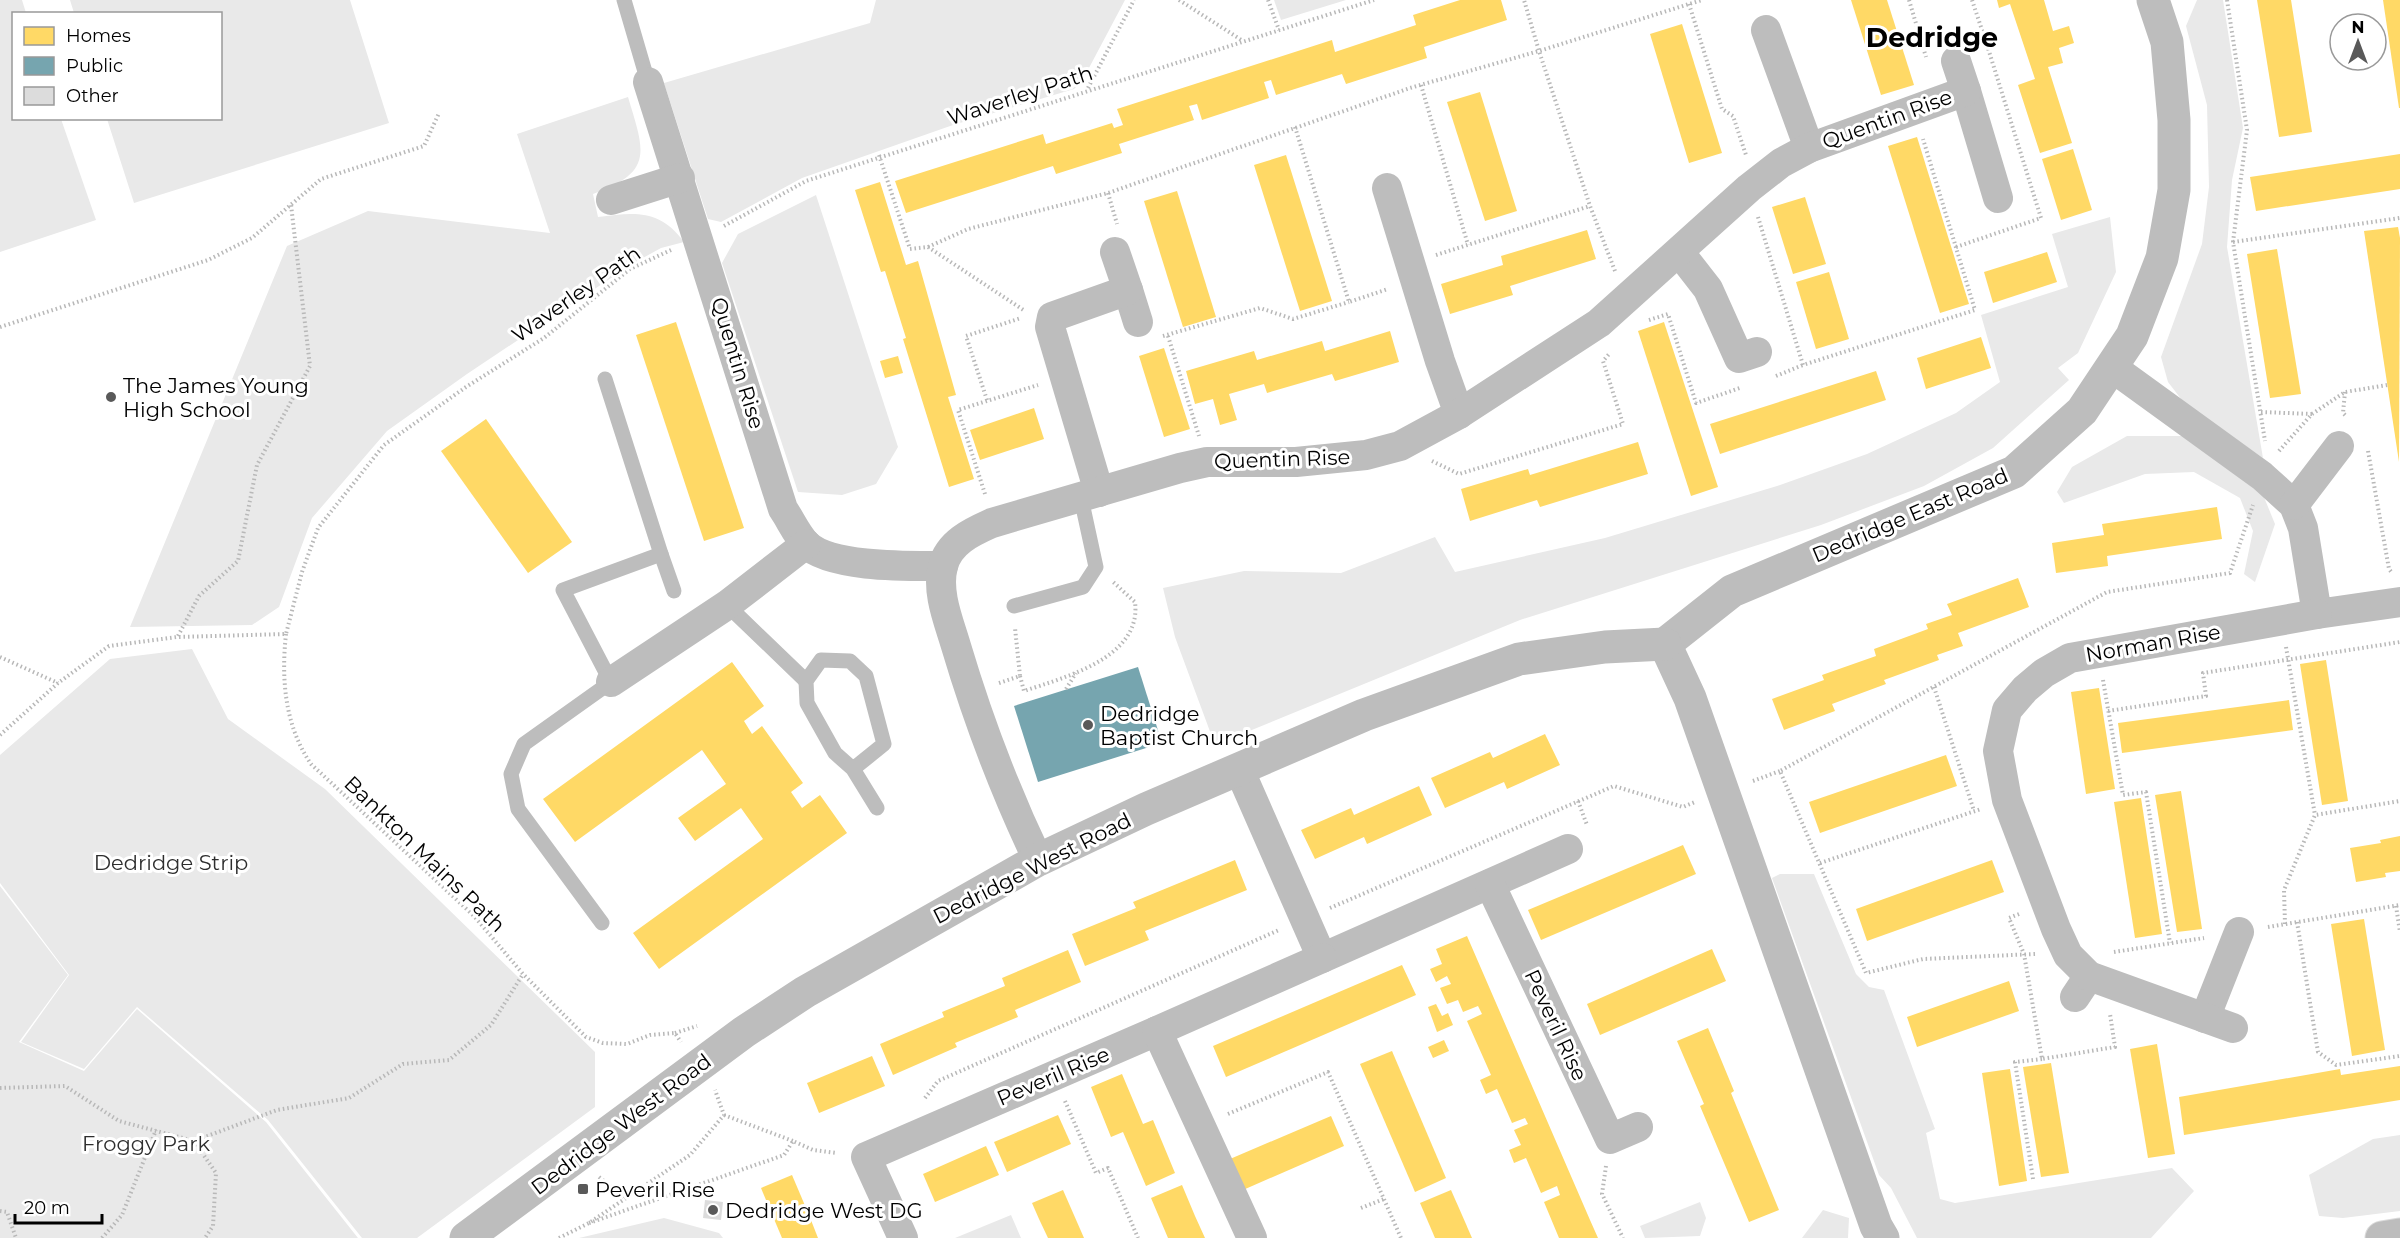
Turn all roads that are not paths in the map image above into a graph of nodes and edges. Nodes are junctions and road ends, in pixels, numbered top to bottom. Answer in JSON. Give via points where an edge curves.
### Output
{"nodes":[{"id":1,"x":624,"y":0,"type":"edge"},
{"id":2,"x":2152,"y":0,"type":"edge"},
{"id":3,"x":1766,"y":30,"type":"dead end"},
{"id":4,"x":1956,"y":61,"type":"dead end"},
{"id":5,"x":648,"y":82,"type":"joint"},
{"id":6,"x":1966,"y":91,"type":"junction"},
{"id":7,"x":1809,"y":148,"type":"junction"},
{"id":8,"x":680,"y":178,"type":"junction"},
{"id":9,"x":1387,"y":188,"type":"dead end"},
{"id":10,"x":1998,"y":198,"type":"dead end"},
{"id":11,"x":611,"y":200,"type":"dead end"},
{"id":12,"x":1115,"y":252,"type":"dead end"},
{"id":13,"x":1680,"y":253,"type":"junction"},
{"id":14,"x":1128,"y":290,"type":"junction"},
{"id":15,"x":1138,"y":322,"type":"road end"},
{"id":16,"x":1737,"y":358,"type":"dead end"},
{"id":17,"x":2113,"y":368,"type":"junction"},
{"id":18,"x":605,"y":379,"type":"dead end"},
{"id":19,"x":1460,"y":414,"type":"junction"},
{"id":20,"x":2352,"y":436,"type":"road end"},
{"id":21,"x":1090,"y":495,"type":"junction"},
{"id":22,"x":2294,"y":505,"type":"junction"},
{"id":23,"x":806,"y":544,"type":"junction"},
{"id":24,"x":661,"y":554,"type":"junction"},
{"id":25,"x":943,"y":566,"type":"junction"},
{"id":26,"x":2399,"y":590,"type":"edge"},
{"id":27,"x":674,"y":591,"type":"dead end"},
{"id":28,"x":727,"y":604,"type":"junction"},
{"id":29,"x":1014,"y":606,"type":"road end"},
{"id":30,"x":2317,"y":614,"type":"junction"},
{"id":31,"x":1665,"y":644,"type":"junction"},
{"id":32,"x":806,"y":681,"type":"junction"},
{"id":33,"x":611,"y":682,"type":"junction"},
{"id":34,"x":853,"y":769,"type":"junction"},
{"id":35,"x":1239,"y":769,"type":"junction"},
{"id":36,"x":878,"y":808,"type":"dead end"},
{"id":37,"x":1568,"y":849,"type":"dead end"},
{"id":38,"x":1038,"y":860,"type":"junction"},
{"id":39,"x":1490,"y":884,"type":"junction"},
{"id":40,"x":602,"y":923,"type":"dead end"},
{"id":41,"x":2239,"y":932,"type":"dead end"},
{"id":42,"x":1323,"y":958,"type":"junction"},
{"id":43,"x":2205,"y":1018,"type":"junction"},
{"id":44,"x":2233,"y":1028,"type":"dead end"},
{"id":45,"x":1157,"y":1031,"type":"junction"},
{"id":46,"x":1638,"y":1127,"type":"dead end"},
{"id":47,"x":1878,"y":1234,"type":"edge"},
{"id":48,"x":2400,"y":1235,"type":"edge"},
{"id":49,"x":466,"y":1238,"type":"edge"},
{"id":50,"x":903,"y":1238,"type":"edge"},
{"id":51,"x":1252,"y":1238,"type":"edge"},
{"id":52,"x":2382,"y":1238,"type":"edge"}],
"edges":[{"from":1,"to":5,"type":"lane"},
{"from":2,"to":17,"type":"street","name":"Dedridge East Road","via":[[2167,42],[2174,120],[2174,190],[2162,258],[2132,336]]},
{"from":3,"to":7,"type":"street","name":"Quentin Rise"},
{"from":4,"to":6,"type":"street","name":"Quentin Rise"},
{"from":5,"to":8,"type":"street","name":"Quentin Rise"},
{"from":6,"to":7,"type":"street","name":"Quentin Rise"},
{"from":6,"to":10,"type":"street","name":"Quentin Rise"},
{"from":7,"to":13,"type":"street","name":"Quentin Rise","via":[[1752,185]]},
{"from":8,"to":11,"type":"street"},
{"from":8,"to":23,"type":"street","name":"Quentin Rise","via":[[783,509]]},
{"from":9,"to":19,"type":"street"},
{"from":12,"to":14,"type":"street"},
{"from":13,"to":16,"type":"street","via":[[1708,289]]},
{"from":13,"to":19,"type":"street","name":"Quentin Rise","via":[[1599,323]]},
{"from":14,"to":15,"type":"street"},
{"from":14,"to":21,"type":"street","via":[[1052,317],[1050,327],[1065,376]]},
{"from":17,"to":22,"type":"street","via":[[2266,470]]},
{"from":17,"to":31,"type":"street","name":"Dedridge East Road","via":[[2082,411],[2014,472],[1732,591]]},
{"from":18,"to":24,"type":"lane"},
{"from":19,"to":21,"type":"street","name":"Quentin Rise","via":[[1400,446],[1366,456],[1296,462],[1208,462]]},
{"from":20,"to":22,"type":"street"},
{"from":21,"to":25,"type":"street","name":"Quentin Rise","via":[[969,533],[952,546]]},
{"from":21,"to":29,"type":"lane","via":[[1096,567],[1083,587]]},
{"from":22,"to":30,"type":"street","via":[[2303,528]]},
{"from":23,"to":25,"type":"street","via":[[823,555],[887,566]]},
{"from":23,"to":28,"type":"street"},
{"from":24,"to":27,"type":"lane"},
{"from":24,"to":33,"type":"lane","via":[[563,590]]},
{"from":25,"to":38,"type":"street","via":[[945,609],[970,693],[1009,799]]},
{"from":26,"to":30,"type":"street","name":"Norman Rise"},
{"from":28,"to":32,"type":"lane"},
{"from":28,"to":33,"type":"street"},
{"from":30,"to":43,"type":"street","name":"Norman Rise","via":[[2070,658],[2044,673],[2007,710],[1998,751],[2007,800],[2082,987]]},
{"from":31,"to":35,"type":"street","name":"Dedridge West Road","via":[[1605,647],[1519,659],[1364,715]]},
{"from":31,"to":47,"type":"street","via":[[1690,698]]},
{"from":32,"to":34,"type":"lane","via":[[807,704],[835,753]]},
{"from":32,"to":34,"type":"lane","via":[[821,660],[849,661],[866,676],[884,744]]},
{"from":33,"to":40,"type":"lane","via":[[524,744],[511,774],[518,809]]},
{"from":34,"to":36,"type":"lane"},
{"from":35,"to":38,"type":"street","name":"Dedridge West Road"},
{"from":35,"to":42,"type":"street"},
{"from":37,"to":39,"type":"street","name":"Peveril Rise"},
{"from":38,"to":49,"type":"street","name":"Dedridge West Road","via":[[805,992],[744,1032]]},
{"from":39,"to":42,"type":"street","name":"Peveril Rise"},
{"from":39,"to":46,"type":"street","name":"Peveril Rise","via":[[1610,1139]]},
{"from":41,"to":43,"type":"street"},
{"from":42,"to":45,"type":"street","name":"Peveril Rise"},
{"from":43,"to":44,"type":"street","name":"Norman Rise"},
{"from":45,"to":50,"type":"street","name":"Peveril Rise","via":[[866,1157]]},
{"from":45,"to":51,"type":"street"},
{"from":48,"to":52,"type":"street"}]}
